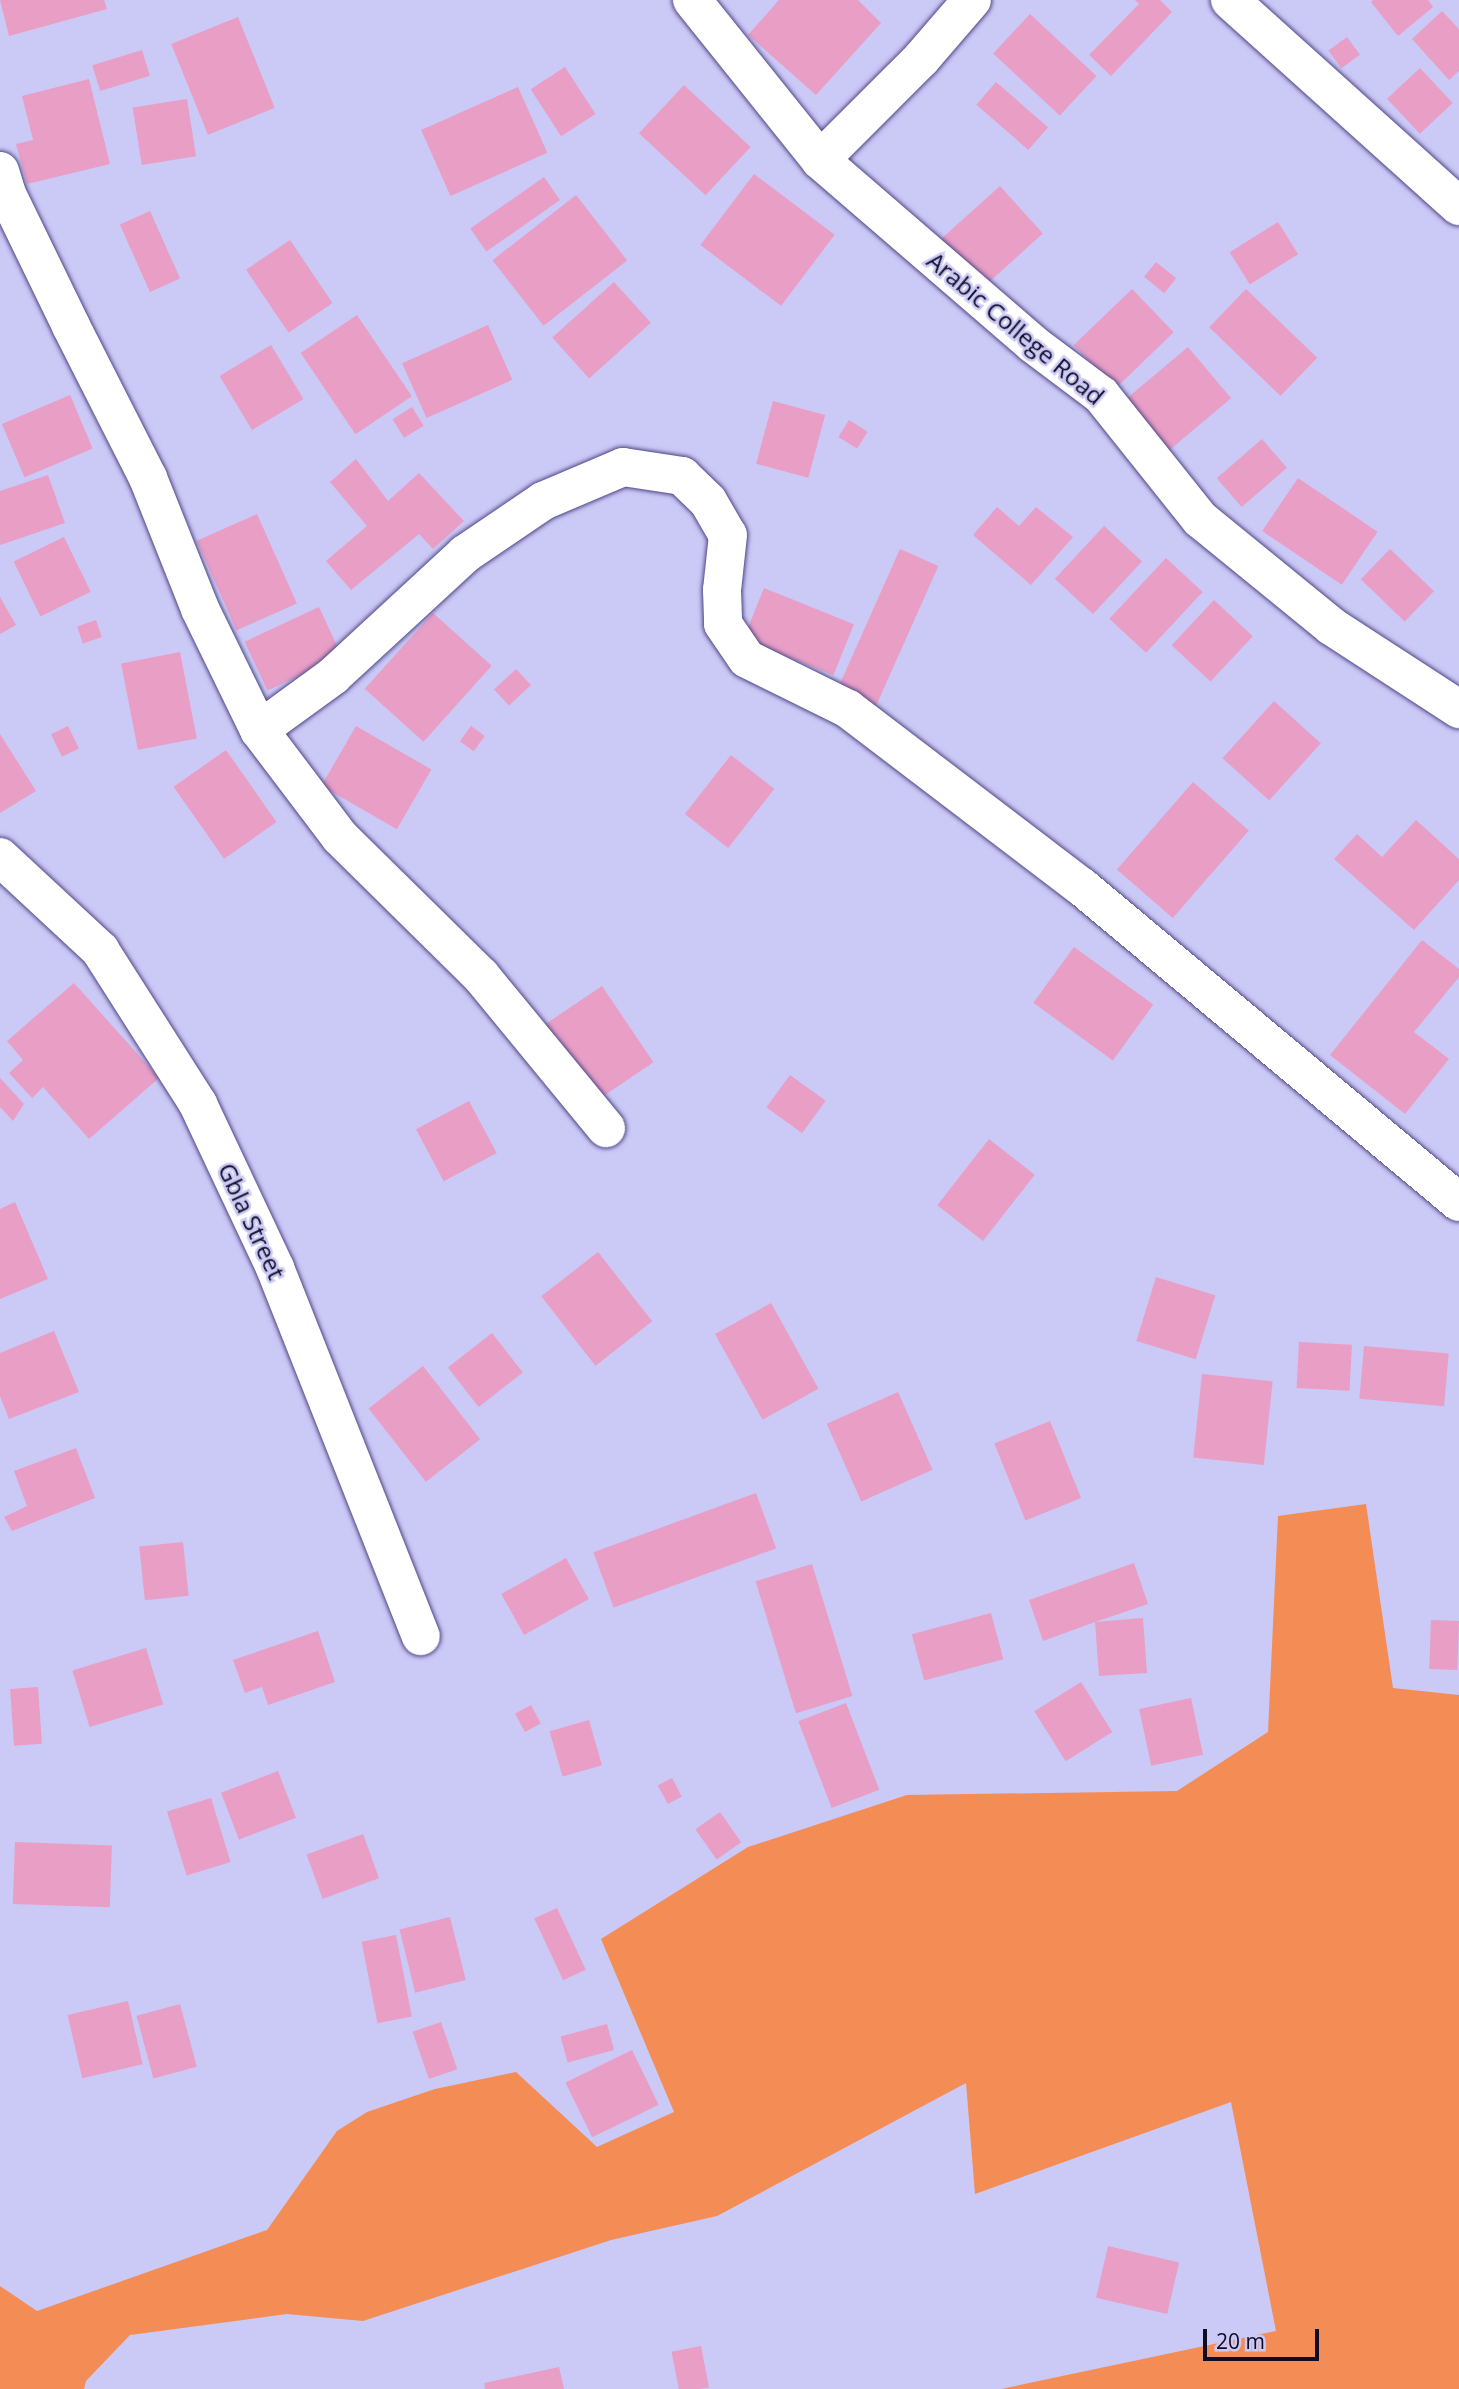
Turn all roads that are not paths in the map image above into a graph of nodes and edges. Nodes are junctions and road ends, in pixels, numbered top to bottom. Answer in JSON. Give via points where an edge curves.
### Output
{"nodes":[{"id":1,"x":692,"y":0,"type":"edge"},
{"id":2,"x":972,"y":0,"type":"edge"},
{"id":3,"x":1230,"y":0,"type":"edge"},
{"id":4,"x":820,"y":160,"type":"junction"},
{"id":5,"x":0,"y":171,"type":"edge"},
{"id":6,"x":1459,"y":206,"type":"edge"},
{"id":7,"x":1459,"y":709,"type":"edge"},
{"id":8,"x":259,"y":730,"type":"junction"},
{"id":9,"x":0,"y":858,"type":"edge"},
{"id":10,"x":606,"y":1128,"type":"dead end"},
{"id":11,"x":1459,"y":1202,"type":"edge"},
{"id":12,"x":421,"y":1636,"type":"dead end"}],
"edges":[{"from":1,"to":4,"type":"street","name":"Arabic College Road"},
{"from":2,"to":4,"type":"street","via":[[921,59]]},
{"from":3,"to":6,"type":"street"},
{"from":4,"to":7,"type":"street","name":"Arabic College Road","via":[[1033,344],[1101,395],[1200,519],[1256,568],[1331,626]]},
{"from":5,"to":8,"type":"street","via":[[148,478],[200,609]]},
{"from":8,"to":10,"type":"street","via":[[340,837],[481,976]]},
{"from":8,"to":11,"type":"street","via":[[334,676],[465,554],[543,501],[623,467],[682,476],[708,501],[728,535],[723,624],[747,659],[848,709],[1072,879]]},
{"from":9,"to":12,"type":"street","name":"Gbla Street","via":[[100,950],[198,1104],[275,1268]]}]}
